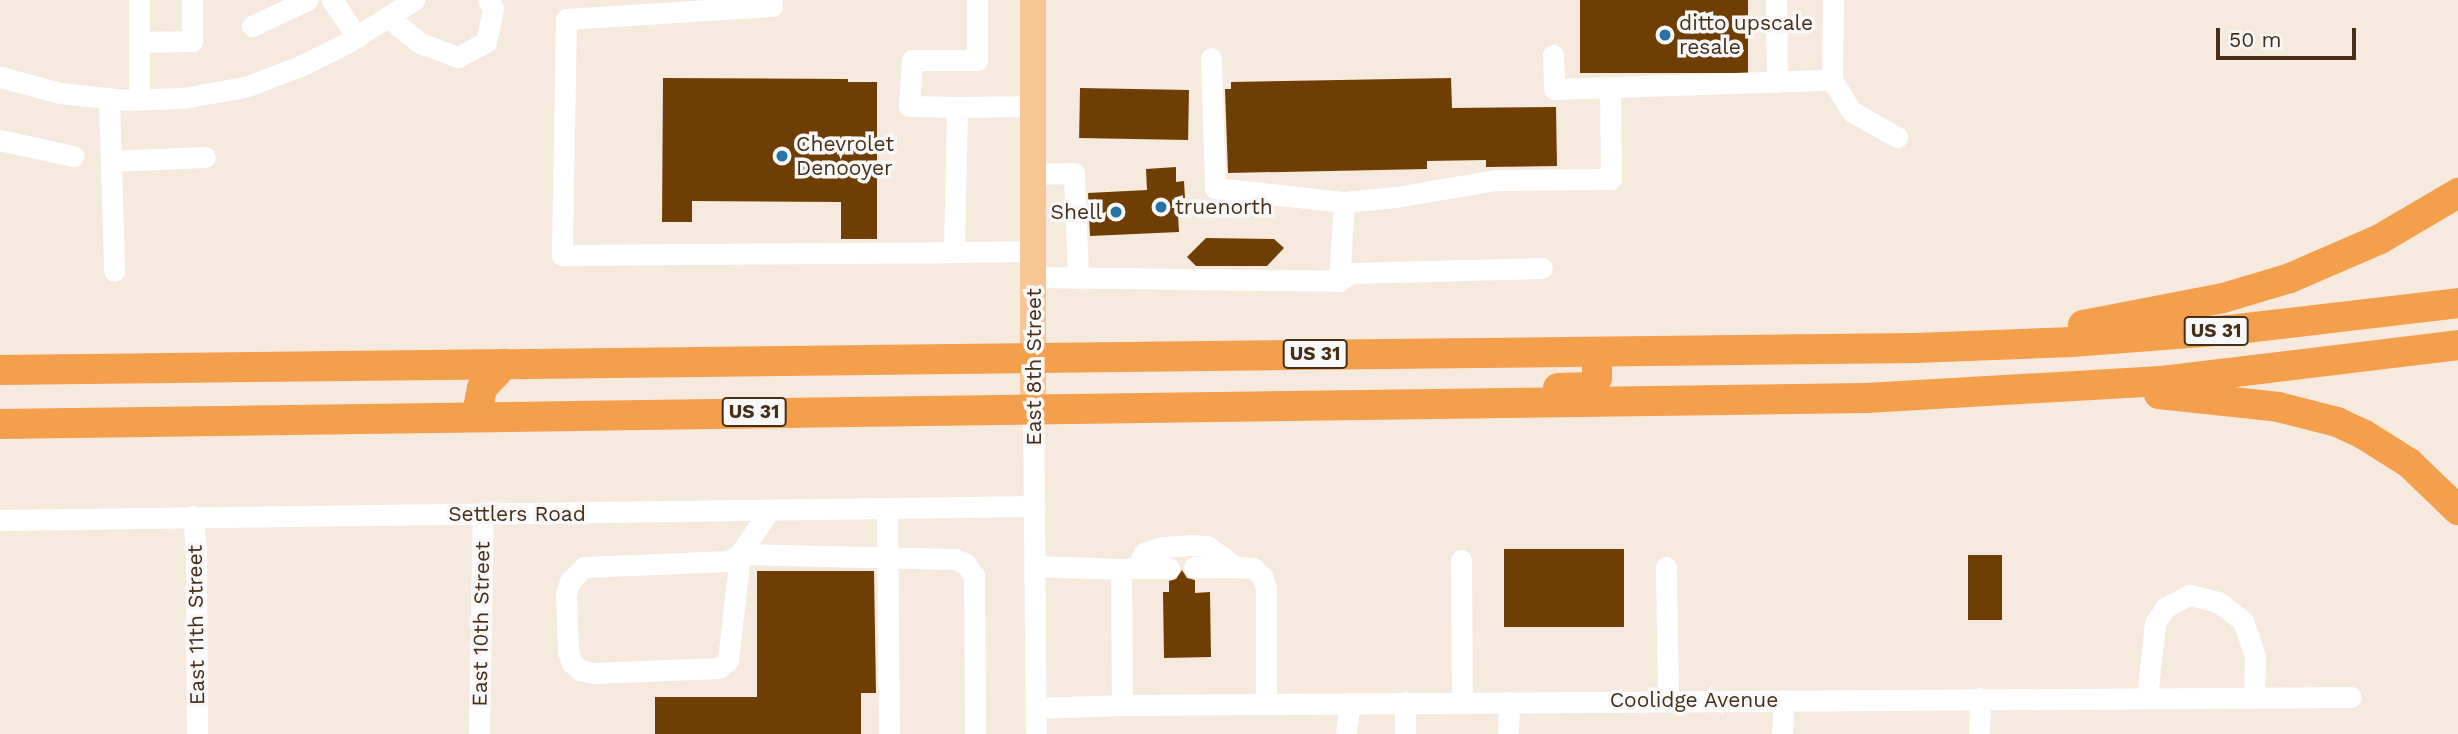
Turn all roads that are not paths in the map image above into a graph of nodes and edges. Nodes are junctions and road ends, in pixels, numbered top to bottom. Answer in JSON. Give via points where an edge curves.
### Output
{"nodes":[{"id":1,"x":139,"y":0,"type":"edge"},
{"id":2,"x":192,"y":0,"type":"edge"},
{"id":3,"x":307,"y":0,"type":"edge"},
{"id":4,"x":332,"y":0,"type":"edge"},
{"id":5,"x":414,"y":0,"type":"edge"},
{"id":6,"x":488,"y":0,"type":"edge"},
{"id":7,"x":772,"y":0,"type":"edge"},
{"id":8,"x":977,"y":0,"type":"edge"},
{"id":9,"x":1033,"y":0,"type":"edge"},
{"id":10,"x":1776,"y":0,"type":"edge"},
{"id":11,"x":1833,"y":0,"type":"edge"},
{"id":12,"x":388,"y":17,"type":"junction"},
{"id":13,"x":252,"y":26,"type":"dead end"},
{"id":14,"x":357,"y":37,"type":"junction"},
{"id":15,"x":139,"y":42,"type":"junction"},
{"id":16,"x":1553,"y":55,"type":"dead end"},
{"id":17,"x":1211,"y":58,"type":"dead end"},
{"id":18,"x":0,"y":77,"type":"edge"},
{"id":19,"x":1832,"y":80,"type":"junction"},
{"id":20,"x":1777,"y":82,"type":"junction"},
{"id":21,"x":1609,"y":87,"type":"junction"},
{"id":22,"x":109,"y":98,"type":"junction"},
{"id":23,"x":139,"y":99,"type":"junction"},
{"id":24,"x":1033,"y":106,"type":"junction"},
{"id":25,"x":957,"y":107,"type":"junction"},
{"id":26,"x":1897,"y":137,"type":"dead end"},
{"id":27,"x":0,"y":140,"type":"edge"},
{"id":28,"x":73,"y":156,"type":"dead end"},
{"id":29,"x":205,"y":157,"type":"dead end"},
{"id":30,"x":111,"y":162,"type":"junction"},
{"id":31,"x":1033,"y":174,"type":"junction"},
{"id":32,"x":2458,"y":193,"type":"edge"},
{"id":33,"x":1344,"y":202,"type":"junction"},
{"id":34,"x":1033,"y":251,"type":"junction"},
{"id":35,"x":954,"y":252,"type":"junction"},
{"id":36,"x":1542,"y":268,"type":"dead end"},
{"id":37,"x":114,"y":271,"type":"dead end"},
{"id":38,"x":1033,"y":277,"type":"junction"},
{"id":39,"x":1078,"y":278,"type":"junction"},
{"id":40,"x":1339,"y":281,"type":"junction"},
{"id":41,"x":2458,"y":303,"type":"edge"},
{"id":42,"x":2458,"y":345,"type":"edge"},
{"id":43,"x":1972,"y":346,"type":"junction"},
{"id":44,"x":1597,"y":352,"type":"junction"},
{"id":45,"x":1033,"y":357,"type":"junction"},
{"id":46,"x":505,"y":364,"type":"junction"},
{"id":47,"x":0,"y":370,"type":"edge"},
{"id":48,"x":2082,"y":387,"type":"junction"},
{"id":49,"x":1329,"y":406,"type":"junction"},
{"id":50,"x":1033,"y":408,"type":"junction"},
{"id":51,"x":476,"y":417,"type":"junction"},
{"id":52,"x":0,"y":424,"type":"edge"},
{"id":53,"x":1035,"y":506,"type":"junction"},
{"id":54,"x":887,"y":510,"type":"junction"},
{"id":55,"x":2458,"y":510,"type":"edge"},
{"id":56,"x":768,"y":512,"type":"junction"},
{"id":57,"x":482,"y":515,"type":"junction"},
{"id":58,"x":192,"y":516,"type":"junction"},
{"id":59,"x":0,"y":520,"type":"edge"},
{"id":60,"x":740,"y":554,"type":"junction"},
{"id":61,"x":887,"y":556,"type":"junction"},
{"id":62,"x":1461,"y":560,"type":"dead end"},
{"id":63,"x":1035,"y":566,"type":"junction"},
{"id":64,"x":1194,"y":567,"type":"dead end"},
{"id":65,"x":1236,"y":567,"type":"junction"},
{"id":66,"x":1666,"y":567,"type":"dead end"},
{"id":67,"x":1129,"y":568,"type":"junction"},
{"id":68,"x":1169,"y":568,"type":"dead end"},
{"id":69,"x":2254,"y":696,"type":"junction"},
{"id":70,"x":2147,"y":697,"type":"junction"},
{"id":71,"x":2351,"y":697,"type":"dead end"},
{"id":72,"x":1980,"y":698,"type":"junction"},
{"id":73,"x":1784,"y":700,"type":"junction"},
{"id":74,"x":1668,"y":701,"type":"junction"},
{"id":75,"x":1405,"y":702,"type":"junction"},
{"id":76,"x":1462,"y":702,"type":"junction"},
{"id":77,"x":1509,"y":702,"type":"junction"},
{"id":78,"x":1350,"y":703,"type":"junction"},
{"id":79,"x":1266,"y":704,"type":"junction"},
{"id":80,"x":1122,"y":705,"type":"junction"},
{"id":81,"x":1036,"y":708,"type":"junction"},
{"id":82,"x":197,"y":734,"type":"edge"},
{"id":83,"x":479,"y":734,"type":"edge"},
{"id":84,"x":889,"y":734,"type":"edge"},
{"id":85,"x":975,"y":734,"type":"edge"},
{"id":86,"x":1036,"y":734,"type":"edge"},
{"id":87,"x":1346,"y":734,"type":"edge"},
{"id":88,"x":1405,"y":734,"type":"edge"},
{"id":89,"x":1508,"y":734,"type":"edge"},
{"id":90,"x":1783,"y":734,"type":"edge"},
{"id":91,"x":1979,"y":734,"type":"edge"}],
"edges":[{"from":1,"to":15,"type":"street"},
{"from":2,"to":15,"type":"street","via":[[192,41]]},
{"from":3,"to":13,"type":"street"},
{"from":4,"to":14,"type":"street"},
{"from":5,"to":12,"type":"street"},
{"from":6,"to":12,"type":"street","via":[[493,9],[486,42],[458,57],[420,43]]},
{"from":7,"to":35,"type":"street","via":[[772,6],[566,19],[562,255]]},
{"from":8,"to":25,"type":"street","via":[[977,60],[912,60],[909,106]]},
{"from":9,"to":24,"type":"main road","name":"East 8th Street"},
{"from":10,"to":20,"type":"street"},
{"from":11,"to":19,"type":"street"},
{"from":12,"to":14,"type":"street"},
{"from":14,"to":23,"type":"street","via":[[244,87],[183,98]]},
{"from":15,"to":23,"type":"street"},
{"from":16,"to":21,"type":"street","via":[[1554,89]]},
{"from":17,"to":33,"type":"street","via":[[1215,188]]},
{"from":18,"to":22,"type":"street","via":[[60,93]]},
{"from":19,"to":20,"type":"street"},
{"from":19,"to":26,"type":"street","via":[[1851,111]]},
{"from":20,"to":21,"type":"street"},
{"from":21,"to":33,"type":"street","via":[[1611,179],[1494,180]]},
{"from":22,"to":23,"type":"street"},
{"from":22,"to":30,"type":"street"},
{"from":24,"to":25,"type":"street"},
{"from":24,"to":31,"type":"main road","name":"East 8th Street"},
{"from":25,"to":35,"type":"street"},
{"from":27,"to":28,"type":"street"},
{"from":29,"to":30,"type":"street"},
{"from":30,"to":37,"type":"street"},
{"from":31,"to":34,"type":"main road","name":"East 8th Street"},
{"from":31,"to":39,"type":"street","via":[[1074,173]]},
{"from":32,"to":43,"type":"highway","via":[[2380,239],[2269,285]]},
{"from":33,"to":40,"type":"street"},
{"from":34,"to":35,"type":"street"},
{"from":34,"to":38,"type":"main road","name":"East 8th Street"},
{"from":36,"to":40,"type":"street","via":[[1350,274]]},
{"from":38,"to":39,"type":"street"},
{"from":38,"to":45,"type":"main road","name":"East 8th Street"},
{"from":39,"to":40,"type":"street"},
{"from":41,"to":43,"type":"highway","number":"US 31","via":[[2229,330]]},
{"from":42,"to":48,"type":"highway","number":"US 31","via":[[2251,372]]},
{"from":43,"to":44,"type":"highway","number":"US 31"},
{"from":44,"to":45,"type":"highway","number":"US 31"},
{"from":44,"to":49,"type":"highway","via":[[1597,378],[1590,387],[1382,390]]},
{"from":45,"to":46,"type":"highway","number":"US 31"},
{"from":45,"to":50,"type":"main road","name":"East 8th Street"},
{"from":46,"to":47,"type":"highway","number":"US 31"},
{"from":46,"to":51,"type":"highway","via":[[482,388]]},
{"from":48,"to":49,"type":"highway","number":"US 31","via":[[1879,398]]},
{"from":48,"to":55,"type":"highway","via":[[2268,405],[2327,419],[2364,434],[2402,458]]},
{"from":49,"to":50,"type":"highway","number":"US 31"},
{"from":50,"to":51,"type":"highway","number":"US 31"},
{"from":50,"to":53,"type":"street","name":"East 8th Street"},
{"from":51,"to":52,"type":"highway","number":"US 31"},
{"from":53,"to":54,"type":"street","name":"Settlers Road"},
{"from":53,"to":63,"type":"street","name":"East 8th Street"},
{"from":54,"to":56,"type":"street","name":"Settlers Road"},
{"from":54,"to":61,"type":"street"},
{"from":56,"to":57,"type":"street","name":"Settlers Road"},
{"from":56,"to":60,"type":"street"},
{"from":57,"to":58,"type":"street","name":"Settlers Road"},
{"from":57,"to":83,"type":"street","name":"East 10th Street"},
{"from":58,"to":59,"type":"street","name":"Settlers Road"},
{"from":58,"to":82,"type":"street","name":"East 11th Street"},
{"from":60,"to":60,"type":"street","via":[[729,561],[584,567],[570,581],[566,594],[572,663],[593,673],[719,668],[728,660]]},
{"from":60,"to":61,"type":"street"},
{"from":61,"to":84,"type":"street"},
{"from":61,"to":85,"type":"street","via":[[955,559],[965,563],[974,576]]},
{"from":62,"to":76,"type":"street"},
{"from":63,"to":67,"type":"street"},
{"from":63,"to":81,"type":"street","name":"East 8th Street"},
{"from":64,"to":65,"type":"street"},
{"from":65,"to":67,"type":"street","via":[[1214,550],[1190,545],[1144,553]]},
{"from":65,"to":79,"type":"street","via":[[1253,568],[1266,588]]},
{"from":66,"to":74,"type":"street"},
{"from":67,"to":68,"type":"street"},
{"from":67,"to":80,"type":"street"},
{"from":69,"to":70,"type":"street","name":"Coolidge Avenue"},
{"from":69,"to":70,"type":"street","via":[[2255,656],[2243,621],[2218,602],[2190,595],[2166,607],[2155,623]]},
{"from":69,"to":71,"type":"street","name":"Coolidge Avenue"},
{"from":70,"to":72,"type":"street","name":"Coolidge Avenue"},
{"from":72,"to":73,"type":"street","name":"Coolidge Avenue"},
{"from":72,"to":91,"type":"street"},
{"from":73,"to":74,"type":"street","name":"Coolidge Avenue"},
{"from":73,"to":90,"type":"street"},
{"from":74,"to":77,"type":"street","name":"Coolidge Avenue"},
{"from":75,"to":76,"type":"street","name":"Coolidge Avenue"},
{"from":75,"to":78,"type":"street","name":"Coolidge Avenue"},
{"from":75,"to":88,"type":"street"},
{"from":76,"to":77,"type":"street","name":"Coolidge Avenue"},
{"from":77,"to":89,"type":"street"},
{"from":78,"to":79,"type":"street","name":"Coolidge Avenue"},
{"from":78,"to":87,"type":"street"},
{"from":79,"to":80,"type":"street","name":"Coolidge Avenue"},
{"from":80,"to":81,"type":"street","name":"Coolidge Avenue"},
{"from":81,"to":86,"type":"street","name":"East 8th Street"}]}
